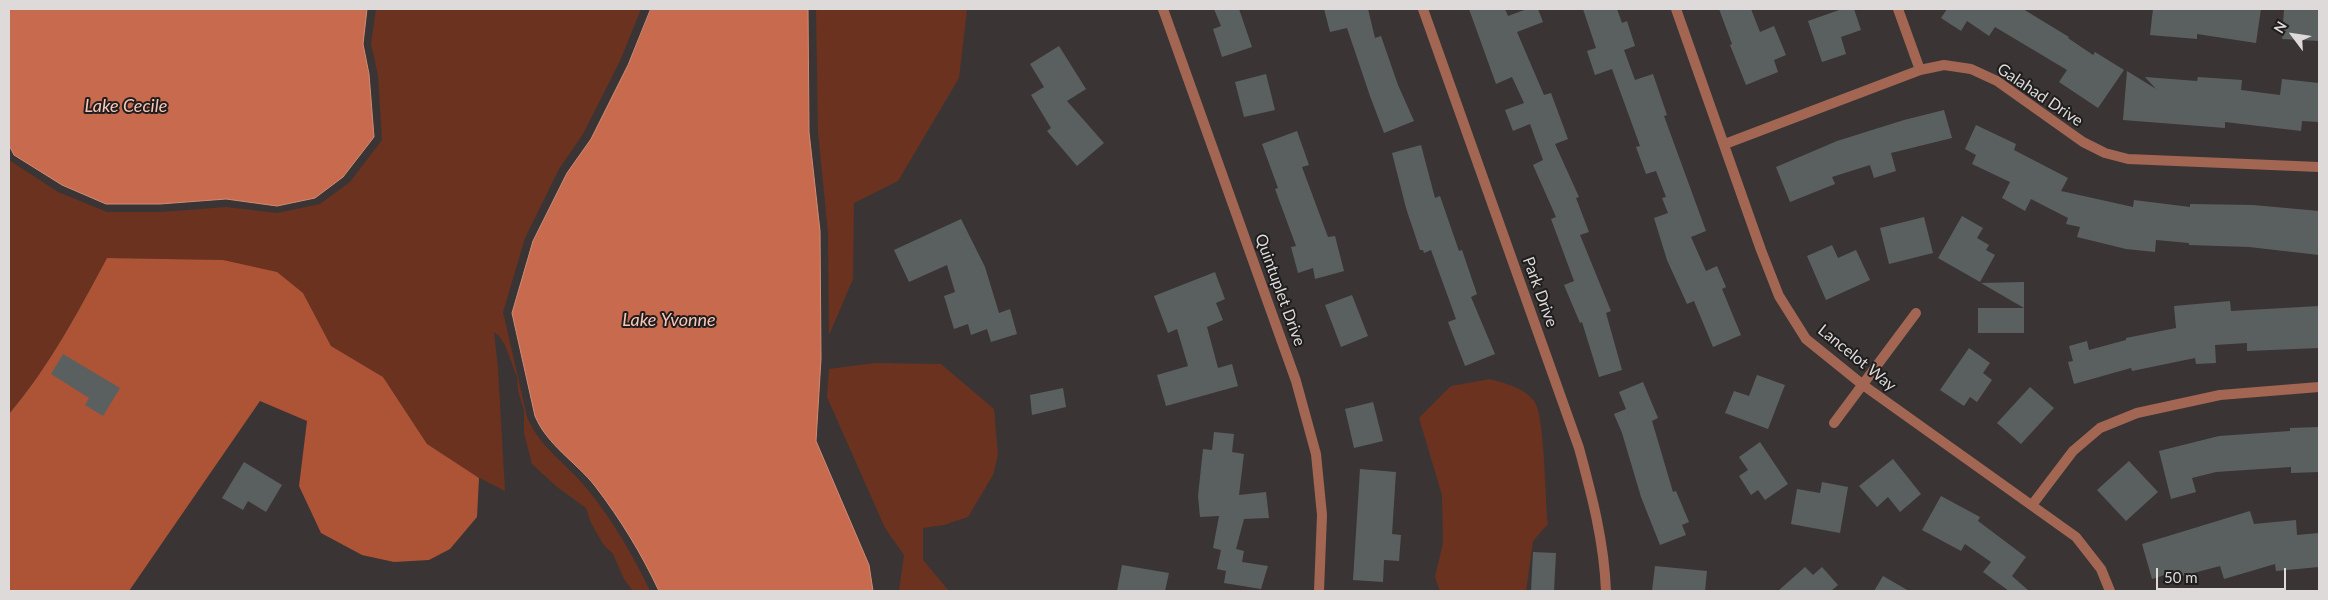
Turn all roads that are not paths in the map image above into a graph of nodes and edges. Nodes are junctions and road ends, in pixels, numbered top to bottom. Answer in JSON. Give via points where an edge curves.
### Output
{"nodes":[{"id":1,"x":1163,"y":9,"type":"edge"},
{"id":2,"x":1424,"y":9,"type":"edge"},
{"id":3,"x":1676,"y":9,"type":"edge"},
{"id":4,"x":1898,"y":9,"type":"edge"},
{"id":5,"x":1920,"y":70,"type":"junction"},
{"id":6,"x":1725,"y":144,"type":"junction"},
{"id":7,"x":2319,"y":167,"type":"edge"},
{"id":8,"x":1916,"y":313,"type":"dead end"},
{"id":9,"x":1863,"y":385,"type":"junction"},
{"id":10,"x":2319,"y":387,"type":"edge"},
{"id":11,"x":1834,"y":423,"type":"dead end"},
{"id":12,"x":2032,"y":505,"type":"junction"},
{"id":13,"x":1320,"y":591,"type":"edge"},
{"id":14,"x":1606,"y":591,"type":"edge"},
{"id":15,"x":2110,"y":591,"type":"edge"}],
"edges":[{"from":1,"to":13,"type":"street","name":"Quintuplet Drive","via":[[1296,380],[1316,454],[1322,515]]},
{"from":2,"to":14,"type":"street","name":"Park Drive","via":[[1579,448],[1597,511],[1605,558]]},
{"from":3,"to":6,"type":"street","name":"Lancelot Way"},
{"from":4,"to":5,"type":"street"},
{"from":5,"to":6,"type":"street","name":"Galahad Drive"},
{"from":5,"to":7,"type":"street","name":"Galahad Drive","via":[[1944,65],[1971,69],[1997,81],[2105,154],[2128,159]]},
{"from":6,"to":9,"type":"street","name":"Lancelot Way","via":[[1780,296],[1806,338]]},
{"from":8,"to":9,"type":"street"},
{"from":9,"to":11,"type":"street"},
{"from":9,"to":12,"type":"street","name":"Lancelot Way"},
{"from":10,"to":12,"type":"street","via":[[2220,394],[2137,413],[2100,428],[2073,451]]},
{"from":12,"to":15,"type":"street","name":"Lancelot Way","via":[[2076,537],[2101,569]]}]}
